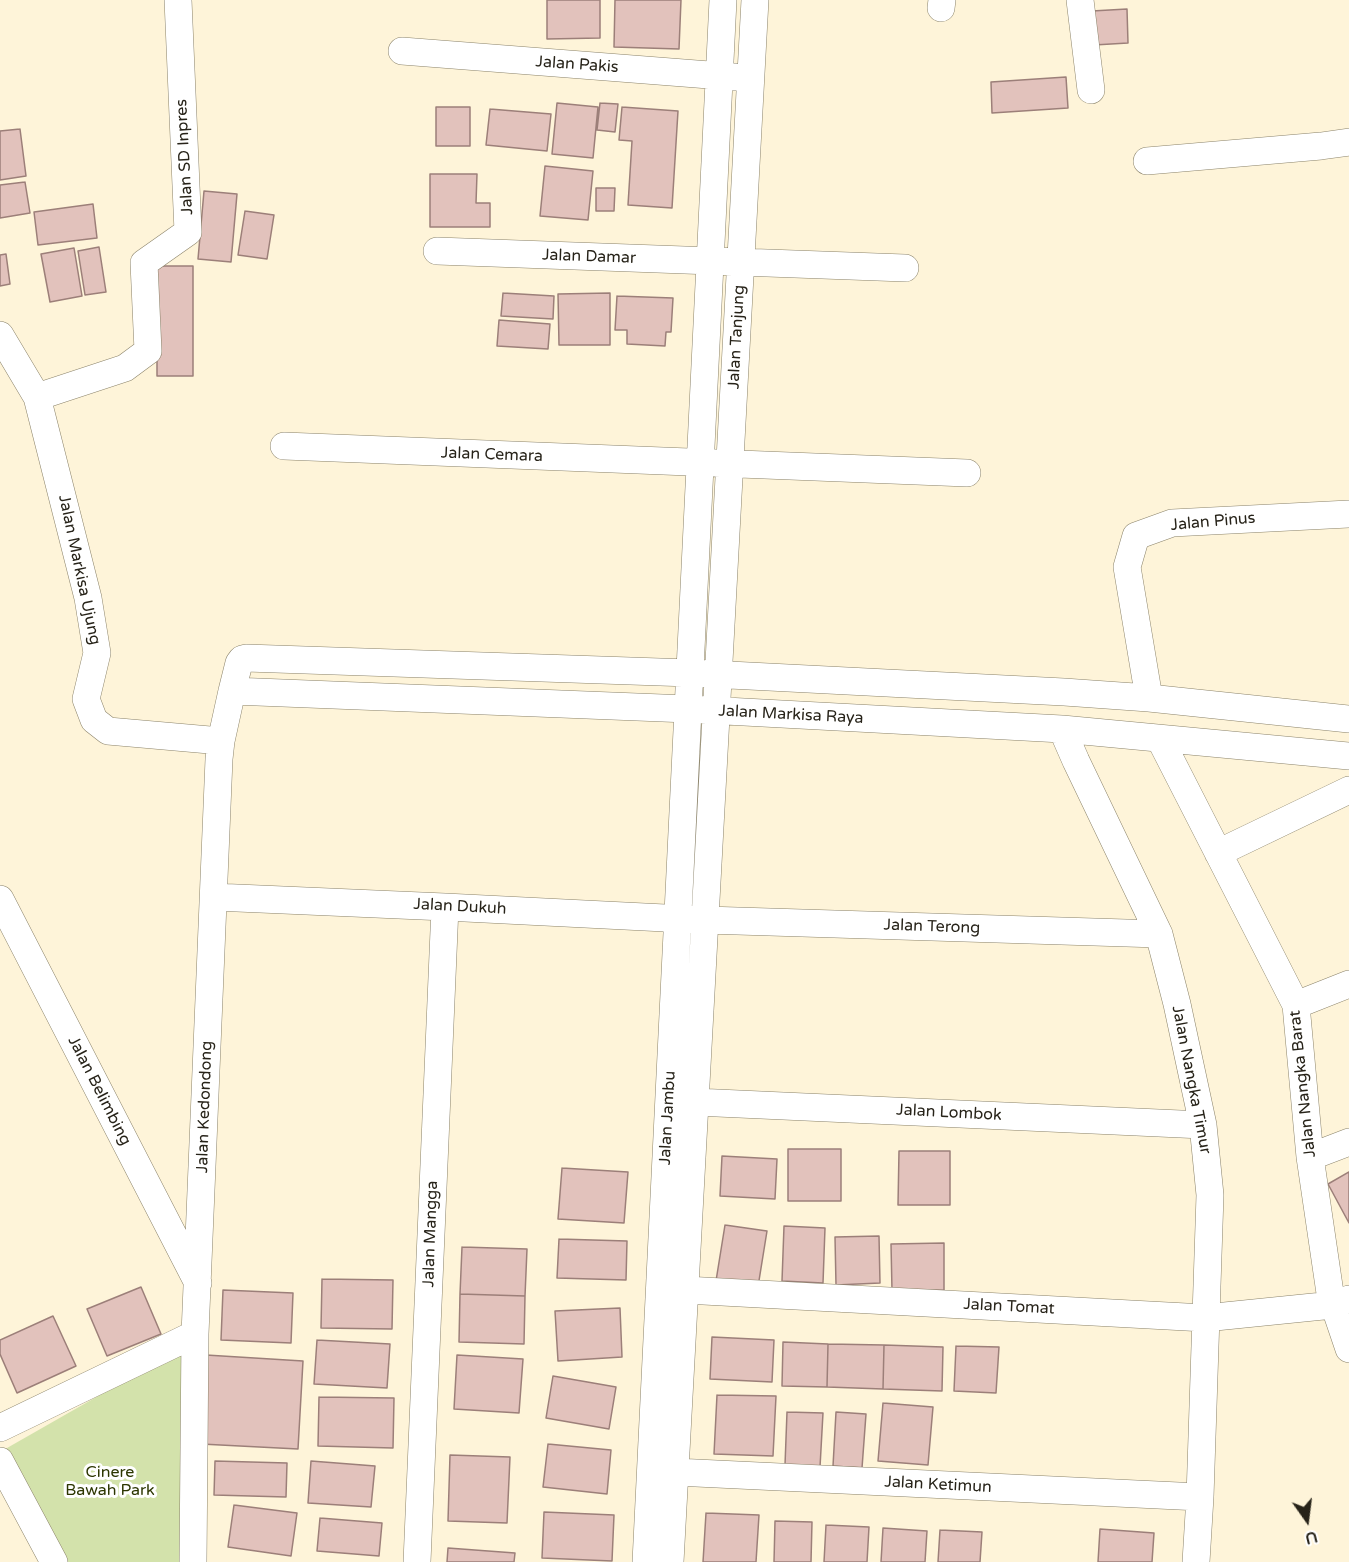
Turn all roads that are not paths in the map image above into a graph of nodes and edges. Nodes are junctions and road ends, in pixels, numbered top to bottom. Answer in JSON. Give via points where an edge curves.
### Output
{"nodes":[{"id":1,"x":178,"y":0,"type":"edge"},
{"id":2,"x":723,"y":0,"type":"edge"},
{"id":3,"x":755,"y":0,"type":"edge"},
{"id":4,"x":1080,"y":0,"type":"edge"},
{"id":5,"x":402,"y":51,"type":"dead end"},
{"id":6,"x":719,"y":75,"type":"junction"},
{"id":7,"x":751,"y":78,"type":"junction"},
{"id":8,"x":1091,"y":90,"type":"dead end"},
{"id":9,"x":1349,"y":142,"type":"edge"},
{"id":10,"x":1147,"y":161,"type":"dead end"},
{"id":11,"x":436,"y":251,"type":"dead end"},
{"id":12,"x":710,"y":261,"type":"junction"},
{"id":13,"x":741,"y":262,"type":"junction"},
{"id":14,"x":905,"y":268,"type":"dead end"},
{"id":15,"x":0,"y":335,"type":"edge"},
{"id":16,"x":37,"y":397,"type":"junction"},
{"id":17,"x":284,"y":446,"type":"dead end"},
{"id":18,"x":700,"y":463,"type":"junction"},
{"id":19,"x":730,"y":465,"type":"junction"},
{"id":20,"x":967,"y":473,"type":"dead end"},
{"id":21,"x":1349,"y":514,"type":"edge"},
{"id":22,"x":690,"y":673,"type":"junction"},
{"id":23,"x":718,"y":675,"type":"junction"},
{"id":24,"x":232,"y":691,"type":"junction"},
{"id":25,"x":1149,"y":699,"type":"junction"},
{"id":26,"x":688,"y":709,"type":"junction"},
{"id":27,"x":716,"y":711,"type":"junction"},
{"id":28,"x":1349,"y":719,"type":"edge"},
{"id":29,"x":1062,"y":729,"type":"junction"},
{"id":30,"x":1160,"y":739,"type":"junction"},
{"id":31,"x":221,"y":741,"type":"junction"},
{"id":32,"x":1349,"y":756,"type":"edge"},
{"id":33,"x":1349,"y":790,"type":"edge"},
{"id":34,"x":1218,"y":853,"type":"junction"},
{"id":35,"x":214,"y":897,"type":"junction"},
{"id":36,"x":0,"y":899,"type":"edge"},
{"id":37,"x":445,"y":907,"type":"junction"},
{"id":38,"x":677,"y":918,"type":"junction"},
{"id":39,"x":705,"y":920,"type":"junction"},
{"id":40,"x":1159,"y":934,"type":"junction"},
{"id":41,"x":1349,"y":984,"type":"edge"},
{"id":42,"x":1296,"y":1005,"type":"junction"},
{"id":43,"x":695,"y":1102,"type":"junction"},
{"id":44,"x":1203,"y":1125,"type":"junction"},
{"id":45,"x":1349,"y":1142,"type":"edge"},
{"id":46,"x":1310,"y":1157,"type":"junction"},
{"id":47,"x":198,"y":1284,"type":"junction"},
{"id":48,"x":685,"y":1290,"type":"junction"},
{"id":49,"x":1341,"y":1302,"type":"edge"},
{"id":50,"x":1205,"y":1318,"type":"junction"},
{"id":51,"x":195,"y":1334,"type":"junction"},
{"id":52,"x":1349,"y":1349,"type":"edge"},
{"id":53,"x":0,"y":1428,"type":"edge"},
{"id":54,"x":0,"y":1461,"type":"edge"},
{"id":55,"x":675,"y":1472,"type":"junction"},
{"id":56,"x":1200,"y":1497,"type":"junction"},
{"id":57,"x":54,"y":1562,"type":"edge"},
{"id":58,"x":193,"y":1562,"type":"edge"},
{"id":59,"x":417,"y":1562,"type":"edge"},
{"id":60,"x":646,"y":1562,"type":"edge"},
{"id":61,"x":670,"y":1562,"type":"edge"},
{"id":62,"x":1196,"y":1562,"type":"edge"}],
"edges":[{"from":1,"to":16,"type":"street","name":"Jalan SD Inpres","via":[[188,232],[144,263],[148,351],[125,368]]},
{"from":2,"to":6,"type":"street","name":"Jalan Tanjung"},
{"from":3,"to":7,"type":"street","name":"Jalan Tanjung"},
{"from":4,"to":8,"type":"street"},
{"from":5,"to":6,"type":"street","name":"Jalan Pakis"},
{"from":6,"to":7,"type":"street","name":"Jalan Pakis"},
{"from":6,"to":12,"type":"street","name":"Jalan Tanjung"},
{"from":7,"to":13,"type":"street","name":"Jalan Tanjung"},
{"from":9,"to":10,"type":"street"},
{"from":11,"to":12,"type":"street","name":"Jalan Damar"},
{"from":12,"to":13,"type":"street","name":"Jalan Damar"},
{"from":12,"to":18,"type":"street","name":"Jalan Tanjung"},
{"from":13,"to":14,"type":"street","name":"Jalan Damar"},
{"from":13,"to":19,"type":"street","name":"Jalan Tanjung"},
{"from":15,"to":16,"type":"street","name":"Jalan Markisa Ujung"},
{"from":16,"to":31,"type":"street","name":"Jalan Markisa Ujung","via":[[88,598],[97,653],[86,699],[94,720],[108,731]]},
{"from":17,"to":18,"type":"street","name":"Jalan Cemara"},
{"from":18,"to":19,"type":"street"},
{"from":18,"to":22,"type":"street","name":"Jalan Tanjung"},
{"from":19,"to":20,"type":"street"},
{"from":19,"to":23,"type":"street","name":"Jalan Tanjung"},
{"from":21,"to":25,"type":"street","name":"Jalan Pinus","via":[[1172,523],[1136,536],[1127,567]]},
{"from":22,"to":23,"type":"street"},
{"from":22,"to":24,"type":"street","name":"Jalan Kedondong","via":[[246,658],[239,663]]},
{"from":22,"to":26,"type":"street","name":"Jalan Jambu"},
{"from":23,"to":25,"type":"street"},
{"from":23,"to":27,"type":"street","name":"Jalan Jambu"},
{"from":24,"to":26,"type":"street","name":"Jalan Markisa Raya"},
{"from":24,"to":31,"type":"street","name":"Jalan Kedondong"},
{"from":25,"to":28,"type":"street"},
{"from":26,"to":27,"type":"street","name":"Jalan Markisa Raya"},
{"from":26,"to":38,"type":"street","name":"Jalan Jambu"},
{"from":27,"to":29,"type":"street","name":"Jalan Markisa Raya"},
{"from":27,"to":39,"type":"street","name":"Jalan Jambu"},
{"from":29,"to":30,"type":"street","name":"Jalan Markisa Raya"},
{"from":29,"to":40,"type":"street","name":"Jalan Nangka Timur"},
{"from":30,"to":32,"type":"street","name":"Jalan Markisa Raya"},
{"from":30,"to":34,"type":"street","name":"Jalan Nangka Barat"},
{"from":31,"to":35,"type":"street","name":"Jalan Kedondong"},
{"from":33,"to":34,"type":"street"},
{"from":34,"to":42,"type":"street","name":"Jalan Nangka Barat"},
{"from":35,"to":37,"type":"street","name":"Jalan Dukuh"},
{"from":35,"to":47,"type":"street","name":"Jalan Kedondong"},
{"from":36,"to":47,"type":"street","name":"Jalan Belimbing"},
{"from":37,"to":38,"type":"street","name":"Jalan Dukuh"},
{"from":37,"to":59,"type":"street","name":"Jalan Mangga"},
{"from":38,"to":39,"type":"street","name":"Jalan Dukuh"},
{"from":38,"to":60,"type":"street","name":"Jalan Jambu"},
{"from":39,"to":40,"type":"street","name":"Jalan Terong"},
{"from":39,"to":43,"type":"street","name":"Jalan Jambu"},
{"from":40,"to":44,"type":"street","name":"Jalan Nangka Timur"},
{"from":41,"to":42,"type":"street"},
{"from":42,"to":46,"type":"street","name":"Jalan Nangka Barat"},
{"from":43,"to":44,"type":"street","name":"Jalan Lombok"},
{"from":43,"to":48,"type":"street","name":"Jalan Jambu"},
{"from":44,"to":50,"type":"street","name":"Jalan Nangka Timur","via":[[1210,1195]]},
{"from":45,"to":46,"type":"street"},
{"from":46,"to":49,"type":"street","name":"Jalan Nangka Barat","via":[[1330,1293]]},
{"from":47,"to":51,"type":"street","name":"Jalan Kedondong"},
{"from":48,"to":50,"type":"street","name":"Jalan Tomat"},
{"from":48,"to":55,"type":"street","name":"Jalan Jambu"},
{"from":49,"to":50,"type":"street","name":"Jalan Tomat"},
{"from":49,"to":52,"type":"street","name":"Jalan Nangka Barat"},
{"from":50,"to":56,"type":"street","name":"Jalan Nangka Timur"},
{"from":51,"to":53,"type":"street"},
{"from":51,"to":58,"type":"street","name":"Jalan Kedondong"},
{"from":54,"to":57,"type":"street"},
{"from":55,"to":56,"type":"street","name":"Jalan Ketimun"},
{"from":55,"to":61,"type":"street","name":"Jalan Jambu"},
{"from":56,"to":62,"type":"street","name":"Jalan Nangka Timur"}]}
